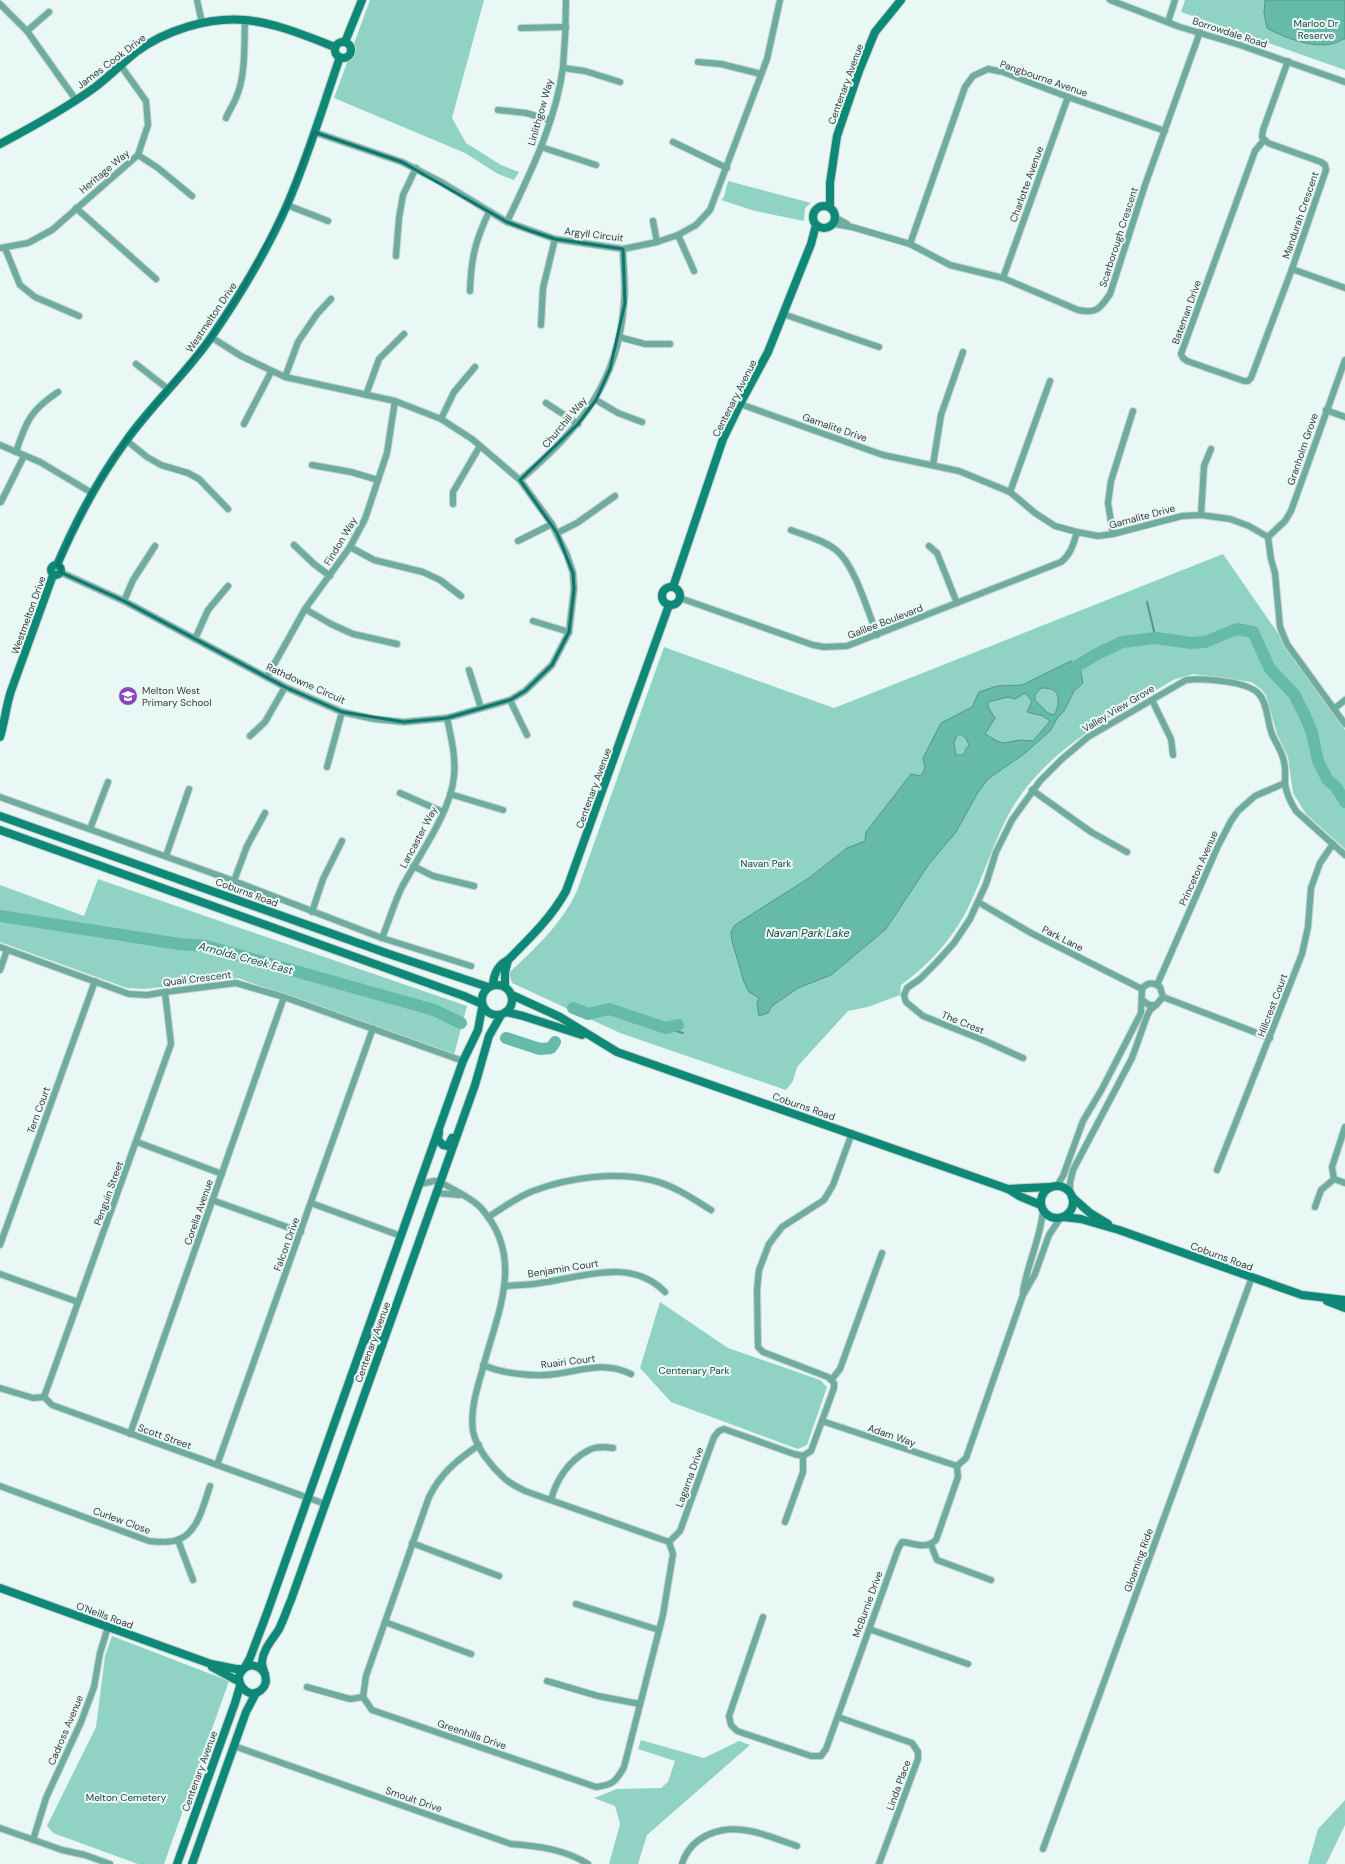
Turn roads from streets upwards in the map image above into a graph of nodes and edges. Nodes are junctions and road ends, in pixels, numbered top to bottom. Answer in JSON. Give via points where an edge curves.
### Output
{"nodes":[{"id":1,"x":197,"y":0,"type":"edge"},
{"id":2,"x":362,"y":0,"type":"edge"},
{"id":3,"x":566,"y":0,"type":"edge"},
{"id":4,"x":780,"y":0,"type":"edge"},
{"id":5,"x":901,"y":0,"type":"edge"},
{"id":6,"x":1110,"y":0,"type":"edge"},
{"id":7,"x":1175,"y":0,"type":"edge"},
{"id":8,"x":0,"y":4,"type":"edge"},
{"id":9,"x":49,"y":12,"type":"dead end"},
{"id":10,"x":244,"y":20,"type":"junction"},
{"id":11,"x":1168,"y":22,"type":"junction"},
{"id":12,"x":202,"y":23,"type":"junction"},
{"id":13,"x":566,"y":27,"type":"junction"},
{"id":14,"x":521,"y":28,"type":"dead end"},
{"id":15,"x":27,"y":31,"type":"junction"},
{"id":16,"x":1200,"y":32,"type":"junction"},
{"id":17,"x":345,"y":42,"type":"junction"},
{"id":18,"x":335,"y":47,"type":"junction"},
{"id":19,"x":340,"y":57,"type":"junction"},
{"id":20,"x":698,"y":62,"type":"dead end"},
{"id":21,"x":1288,"y":62,"type":"junction"},
{"id":22,"x":121,"y":66,"type":"junction"},
{"id":23,"x":562,"y":68,"type":"junction"},
{"id":24,"x":761,"y":74,"type":"junction"},
{"id":25,"x":620,"y":82,"type":"dead end"},
{"id":26,"x":1345,"y":82,"type":"edge"},
{"id":27,"x":1068,"y":97,"type":"junction"},
{"id":28,"x":76,"y":100,"type":"junction"},
{"id":29,"x":498,"y":110,"type":"dead end"},
{"id":30,"x":226,"y":118,"type":"dead end"},
{"id":31,"x":550,"y":120,"type":"junction"},
{"id":32,"x":1165,"y":131,"type":"junction"},
{"id":33,"x":314,"y":132,"type":"junction"},
{"id":34,"x":1264,"y":140,"type":"junction"},
{"id":35,"x":673,"y":142,"type":"dead end"},
{"id":36,"x":0,"y":144,"type":"edge"},
{"id":37,"x":541,"y":147,"type":"junction"},
{"id":38,"x":138,"y":155,"type":"junction"},
{"id":39,"x":596,"y":165,"type":"dead end"},
{"id":40,"x":416,"y":168,"type":"junction"},
{"id":41,"x":727,"y":168,"type":"junction"},
{"id":42,"x":830,"y":183,"type":"junction"},
{"id":43,"x":192,"y":196,"type":"dead end"},
{"id":44,"x":287,"y":205,"type":"junction"},
{"id":45,"x":821,"y":206,"type":"junction"},
{"id":46,"x":830,"y":207,"type":"junction"},
{"id":47,"x":76,"y":208,"type":"junction"},
{"id":48,"x":489,"y":212,"type":"junction"},
{"id":49,"x":328,"y":221,"type":"dead end"},
{"id":50,"x":653,"y":221,"type":"dead end"},
{"id":51,"x":835,"y":221,"type":"junction"},
{"id":52,"x":507,"y":222,"type":"junction"},
{"id":53,"x":820,"y":227,"type":"junction"},
{"id":54,"x":678,"y":235,"type":"junction"},
{"id":55,"x":554,"y":239,"type":"junction"},
{"id":56,"x":657,"y":242,"type":"junction"},
{"id":57,"x":910,"y":244,"type":"junction"},
{"id":58,"x":2,"y":248,"type":"edge"},
{"id":59,"x":622,"y":249,"type":"junction"},
{"id":60,"x":396,"y":256,"type":"dead end"},
{"id":61,"x":1292,"y":269,"type":"junction"},
{"id":62,"x":694,"y":271,"type":"dead end"},
{"id":63,"x":1003,"y":278,"type":"junction"},
{"id":64,"x":156,"y":279,"type":"dead end"},
{"id":65,"x":1345,"y":288,"type":"edge"},
{"id":66,"x":470,"y":291,"type":"dead end"},
{"id":67,"x":331,"y":299,"type":"dead end"},
{"id":68,"x":783,"y":314,"type":"junction"},
{"id":69,"x":79,"y":316,"type":"dead end"},
{"id":70,"x":541,"y":325,"type":"dead end"},
{"id":71,"x":404,"y":334,"type":"dead end"},
{"id":72,"x":211,"y":337,"type":"junction"},
{"id":73,"x":620,"y":337,"type":"junction"},
{"id":74,"x":670,"y":344,"type":"dead end"},
{"id":75,"x":879,"y":347,"type":"dead end"},
{"id":76,"x":963,"y":352,"type":"dead end"},
{"id":77,"x":1345,"y":360,"type":"edge"},
{"id":78,"x":136,"y":364,"type":"dead end"},
{"id":79,"x":475,"y":367,"type":"dead end"},
{"id":80,"x":271,"y":372,"type":"junction"},
{"id":81,"x":285,"y":377,"type":"junction"},
{"id":82,"x":1050,"y":381,"type":"dead end"},
{"id":83,"x":168,"y":390,"type":"junction"},
{"id":84,"x":58,"y":392,"type":"dead end"},
{"id":85,"x":366,"y":395,"type":"junction"},
{"id":86,"x":596,"y":400,"type":"junction"},
{"id":87,"x":395,"y":401,"type":"junction"},
{"id":88,"x":546,"y":403,"type":"dead end"},
{"id":89,"x":740,"y":404,"type":"junction"},
{"id":90,"x":1326,"y":410,"type":"junction"},
{"id":91,"x":1133,"y":411,"type":"dead end"},
{"id":92,"x":1345,"y":417,"type":"edge"},
{"id":93,"x":441,"y":419,"type":"junction"},
{"id":94,"x":642,"y":422,"type":"dead end"},
{"id":95,"x":244,"y":424,"type":"dead end"},
{"id":96,"x":578,"y":424,"type":"junction"},
{"id":97,"x":126,"y":440,"type":"junction"},
{"id":98,"x":0,"y":445,"type":"edge"},
{"id":99,"x":480,"y":446,"type":"junction"},
{"id":100,"x":1211,"y":449,"type":"dead end"},
{"id":101,"x":16,"y":452,"type":"junction"},
{"id":102,"x":24,"y":456,"type":"junction"},
{"id":103,"x":933,"y":465,"type":"junction"},
{"id":104,"x":312,"y":466,"type":"dead end"},
{"id":105,"x":378,"y":480,"type":"junction"},
{"id":106,"x":520,"y":480,"type":"junction"},
{"id":107,"x":1010,"y":492,"type":"junction"},
{"id":108,"x":92,"y":493,"type":"junction"},
{"id":109,"x":615,"y":496,"type":"dead end"},
{"id":110,"x":0,"y":502,"type":"edge"},
{"id":111,"x":454,"y":504,"type":"dead end"},
{"id":112,"x":228,"y":509,"type":"dead end"},
{"id":113,"x":1201,"y":515,"type":"junction"},
{"id":114,"x":552,"y":524,"type":"junction"},
{"id":115,"x":791,"y":530,"type":"dead end"},
{"id":116,"x":1077,"y":532,"type":"junction"},
{"id":117,"x":557,"y":533,"type":"junction"},
{"id":118,"x":1113,"y":534,"type":"junction"},
{"id":119,"x":1268,"y":537,"type":"junction"},
{"id":120,"x":518,"y":541,"type":"dead end"},
{"id":121,"x":294,"y":545,"type":"dead end"},
{"id":122,"x":155,"y":546,"type":"dead end"},
{"id":123,"x":929,"y":546,"type":"dead end"},
{"id":124,"x":350,"y":547,"type":"junction"},
{"id":125,"x":57,"y":571,"type":"junction"},
{"id":126,"x":330,"y":576,"type":"junction"},
{"id":127,"x":228,"y":586,"type":"dead end"},
{"id":128,"x":673,"y":587,"type":"junction"},
{"id":129,"x":461,"y":596,"type":"dead end"},
{"id":130,"x":680,"y":598,"type":"junction"},
{"id":131,"x":124,"y":601,"type":"junction"},
{"id":132,"x":957,"y":603,"type":"junction"},
{"id":133,"x":669,"y":605,"type":"junction"},
{"id":134,"x":306,"y":609,"type":"junction"},
{"id":135,"x":533,"y":621,"type":"dead end"},
{"id":136,"x":569,"y":632,"type":"junction"},
{"id":137,"x":877,"y":635,"type":"junction"},
{"id":138,"x":195,"y":639,"type":"junction"},
{"id":139,"x":397,"y":644,"type":"dead end"},
{"id":140,"x":469,"y":670,"type":"dead end"},
{"id":141,"x":267,"y":677,"type":"junction"},
{"id":142,"x":285,"y":687,"type":"junction"},
{"id":143,"x":510,"y":700,"type":"junction"},
{"id":144,"x":1152,"y":700,"type":"junction"},
{"id":145,"x":1345,"y":700,"type":"edge"},
{"id":146,"x":3,"y":708,"type":"edge"},
{"id":147,"x":481,"y":708,"type":"junction"},
{"id":148,"x":1334,"y":709,"type":"junction"},
{"id":149,"x":342,"y":712,"type":"junction"},
{"id":150,"x":447,"y":718,"type":"junction"},
{"id":151,"x":1345,"y":724,"type":"edge"},
{"id":152,"x":526,"y":735,"type":"dead end"},
{"id":153,"x":250,"y":736,"type":"dead end"},
{"id":154,"x":0,"y":737,"type":"edge"},
{"id":155,"x":1173,"y":755,"type":"dead end"},
{"id":156,"x":327,"y":767,"type":"dead end"},
{"id":157,"x":108,"y":782,"type":"dead end"},
{"id":158,"x":1285,"y":784,"type":"junction"},
{"id":159,"x":189,"y":789,"type":"dead end"},
{"id":160,"x":1032,"y":790,"type":"junction"},
{"id":161,"x":400,"y":793,"type":"dead end"},
{"id":162,"x":450,"y":794,"type":"junction"},
{"id":163,"x":0,"y":797,"type":"edge"},
{"id":164,"x":503,"y":810,"type":"dead end"},
{"id":165,"x":443,"y":812,"type":"junction"},
{"id":166,"x":265,"y":813,"type":"dead end"},
{"id":167,"x":0,"y":816,"type":"edge"},
{"id":168,"x":90,"y":829,"type":"junction"},
{"id":169,"x":0,"y":830,"type":"edge"},
{"id":170,"x":342,"y":841,"type":"dead end"},
{"id":171,"x":1333,"y":844,"type":"junction"},
{"id":172,"x":1127,"y":852,"type":"dead end"},
{"id":173,"x":1345,"y":855,"type":"edge"},
{"id":174,"x":166,"y":856,"type":"junction"},
{"id":175,"x":414,"y":866,"type":"junction"},
{"id":176,"x":234,"y":881,"type":"junction"},
{"id":177,"x":474,"y":886,"type":"dead end"},
{"id":178,"x":978,"y":902,"type":"junction"},
{"id":179,"x":312,"y":912,"type":"junction"},
{"id":180,"x":382,"y":938,"type":"junction"},
{"id":181,"x":0,"y":947,"type":"edge"},
{"id":182,"x":7,"y":950,"type":"junction"},
{"id":183,"x":379,"y":950,"type":"junction"},
{"id":184,"x":508,"y":960,"type":"junction"},
{"id":185,"x":374,"y":964,"type":"junction"},
{"id":186,"x":471,"y":966,"type":"dead end"},
{"id":187,"x":0,"y":970,"type":"edge"},
{"id":188,"x":95,"y":981,"type":"junction"},
{"id":189,"x":1157,"y":985,"type":"junction"},
{"id":190,"x":490,"y":986,"type":"junction"},
{"id":191,"x":505,"y":986,"type":"junction"},
{"id":192,"x":1142,"y":989,"type":"junction"},
{"id":193,"x":165,"y":992,"type":"junction"},
{"id":194,"x":512,"y":995,"type":"junction"},
{"id":195,"x":904,"y":995,"type":"joint"},
{"id":196,"x":284,"y":997,"type":"junction"},
{"id":197,"x":1162,"y":997,"type":"junction"},
{"id":198,"x":1142,"y":1000,"type":"junction"},
{"id":199,"x":1156,"y":1005,"type":"junction"},
{"id":200,"x":482,"y":1006,"type":"junction"},
{"id":201,"x":503,"y":1014,"type":"junction"},
{"id":202,"x":373,"y":1028,"type":"junction"},
{"id":203,"x":1270,"y":1038,"type":"junction"},
{"id":204,"x":594,"y":1039,"type":"junction"},
{"id":205,"x":1022,"y":1058,"type":"dead end"},
{"id":206,"x":464,"y":1061,"type":"junction"},
{"id":207,"x":468,"y":1105,"type":"junction"},
{"id":208,"x":1345,"y":1127,"type":"edge"},
{"id":209,"x":439,"y":1130,"type":"junction"},
{"id":210,"x":852,"y":1133,"type":"junction"},
{"id":211,"x":136,"y":1142,"type":"junction"},
{"id":212,"x":1217,"y":1170,"type":"dead end"},
{"id":213,"x":222,"y":1174,"type":"junction"},
{"id":214,"x":1334,"y":1179,"type":"junction"},
{"id":215,"x":440,"y":1182,"type":"junction"},
{"id":216,"x":1345,"y":1183,"type":"edge"},
{"id":217,"x":420,"y":1184,"type":"junction"},
{"id":218,"x":1053,"y":1187,"type":"junction"},
{"id":219,"x":1008,"y":1189,"type":"junction"},
{"id":220,"x":436,"y":1193,"type":"junction"},
{"id":221,"x":462,"y":1195,"type":"junction"},
{"id":222,"x":1071,"y":1195,"type":"junction"},
{"id":223,"x":212,"y":1200,"type":"junction"},
{"id":224,"x":311,"y":1203,"type":"junction"},
{"id":225,"x":1042,"y":1207,"type":"junction"},
{"id":226,"x":1315,"y":1207,"type":"dead end"},
{"id":227,"x":711,"y":1210,"type":"dead end"},
{"id":228,"x":488,"y":1217,"type":"junction"},
{"id":229,"x":1062,"y":1217,"type":"junction"},
{"id":230,"x":1119,"y":1230,"type":"junction"},
{"id":231,"x":300,"y":1232,"type":"junction"},
{"id":232,"x":401,"y":1236,"type":"junction"},
{"id":233,"x":0,"y":1245,"type":"edge"},
{"id":234,"x":882,"y":1253,"type":"dead end"},
{"id":235,"x":0,"y":1274,"type":"edge"},
{"id":236,"x":1252,"y":1277,"type":"junction"},
{"id":237,"x":506,"y":1286,"type":"junction"},
{"id":238,"x":665,"y":1292,"type":"dead end"},
{"id":239,"x":1023,"y":1295,"type":"junction"},
{"id":240,"x":1319,"y":1297,"type":"junction"},
{"id":241,"x":1345,"y":1300,"type":"edge"},
{"id":242,"x":78,"y":1302,"type":"junction"},
{"id":243,"x":1345,"y":1308,"type":"edge"},
{"id":244,"x":364,"y":1340,"type":"junction"},
{"id":245,"x":382,"y":1345,"type":"junction"},
{"id":246,"x":484,"y":1365,"type":"junction"},
{"id":247,"x":631,"y":1374,"type":"dead end"},
{"id":248,"x":832,"y":1379,"type":"junction"},
{"id":249,"x":0,"y":1388,"type":"edge"},
{"id":250,"x":44,"y":1397,"type":"junction"},
{"id":251,"x":822,"y":1421,"type":"junction"},
{"id":252,"x":130,"y":1434,"type":"junction"},
{"id":253,"x":479,"y":1445,"type":"junction"},
{"id":254,"x":613,"y":1448,"type":"dead end"},
{"id":255,"x":803,"y":1456,"type":"junction"},
{"id":256,"x":218,"y":1465,"type":"junction"},
{"id":257,"x":957,"y":1466,"type":"junction"},
{"id":258,"x":0,"y":1486,"type":"edge"},
{"id":259,"x":210,"y":1486,"type":"dead end"},
{"id":260,"x":308,"y":1498,"type":"junction"},
{"id":261,"x":550,"y":1500,"type":"junction"},
{"id":262,"x":325,"y":1504,"type":"junction"},
{"id":263,"x":785,"y":1522,"type":"dead end"},
{"id":264,"x":178,"y":1540,"type":"junction"},
{"id":265,"x":669,"y":1542,"type":"junction"},
{"id":266,"x":412,"y":1543,"type":"junction"},
{"id":267,"x":931,"y":1545,"type":"junction"},
{"id":268,"x":499,"y":1576,"type":"dead end"},
{"id":269,"x":193,"y":1580,"type":"dead end"},
{"id":270,"x":991,"y":1580,"type":"dead end"},
{"id":271,"x":0,"y":1588,"type":"edge"},
{"id":272,"x":576,"y":1604,"type":"dead end"},
{"id":273,"x":762,"y":1617,"type":"dead end"},
{"id":274,"x":384,"y":1622,"type":"junction"},
{"id":275,"x":108,"y":1627,"type":"junction"},
{"id":276,"x":869,"y":1629,"type":"junction"},
{"id":277,"x":659,"y":1630,"type":"junction"},
{"id":278,"x":471,"y":1654,"type":"dead end"},
{"id":279,"x":203,"y":1660,"type":"junction"},
{"id":280,"x":968,"y":1664,"type":"dead end"},
{"id":281,"x":244,"y":1668,"type":"junction"},
{"id":282,"x":265,"y":1674,"type":"junction"},
{"id":283,"x":547,"y":1681,"type":"dead end"},
{"id":284,"x":239,"y":1683,"type":"junction"},
{"id":285,"x":307,"y":1687,"type":"dead end"},
{"id":286,"x":256,"y":1693,"type":"junction"},
{"id":287,"x":363,"y":1697,"type":"junction"},
{"id":288,"x":640,"y":1704,"type":"junction"},
{"id":289,"x":838,"y":1718,"type":"junction"},
{"id":290,"x":221,"y":1740,"type":"junction"},
{"id":291,"x":234,"y":1746,"type":"junction"},
{"id":292,"x":0,"y":1828,"type":"edge"},
{"id":293,"x":33,"y":1840,"type":"junction"},
{"id":294,"x":797,"y":1846,"type":"dead end"},
{"id":295,"x":1043,"y":1849,"type":"dead end"},
{"id":296,"x":110,"y":1864,"type":"edge"},
{"id":297,"x":177,"y":1864,"type":"edge"},
{"id":298,"x":192,"y":1864,"type":"edge"},
{"id":299,"x":588,"y":1864,"type":"edge"},
{"id":300,"x":682,"y":1864,"type":"edge"},
{"id":301,"x":879,"y":1864,"type":"edge"}],
"edges":[{"from":1,"to":12,"type":"street"},
{"from":2,"to":17,"type":"street"},
{"from":3,"to":13,"type":"street","name":"Linlithgow Way"},
{"from":4,"to":24,"type":"street","name":"Argyll Circuit","via":[[775,29]]},
{"from":5,"to":42,"type":"street","name":"Centenary Avenue","via":[[875,32],[859,71],[837,136]]},
{"from":6,"to":11,"type":"street","name":"Borrowdale Road"},
{"from":7,"to":11,"type":"street"},
{"from":8,"to":15,"type":"street"},
{"from":9,"to":15,"type":"street"},
{"from":10,"to":12,"type":"street","name":"James Cook Drive"},
{"from":10,"to":18,"type":"street","name":"James Cook Drive","via":[[273,25]]},
{"from":10,"to":30,"type":"street","via":[[243,70],[236,98]]},
{"from":11,"to":16,"type":"street","name":"Borrowdale Road"},
{"from":12,"to":22,"type":"street","name":"James Cook Drive","via":[[148,44]]},
{"from":13,"to":14,"type":"street"},
{"from":13,"to":23,"type":"street","name":"Linlithgow Way"},
{"from":15,"to":28,"type":"street"},
{"from":16,"to":21,"type":"street","name":"Borrowdale Road"},
{"from":16,"to":32,"type":"street","name":"Scarborough Crescent"},
{"from":17,"to":18,"type":"street","via":[[340,42]]},
{"from":17,"to":19,"type":"street","via":[[350,47],[350,52],[347,56]]},
{"from":18,"to":19,"type":"street","via":[[336,54]]},
{"from":19,"to":33,"type":"street","name":"Westmelton Drive"},
{"from":20,"to":24,"type":"street","via":[[721,64]]},
{"from":21,"to":26,"type":"street","name":"Borrowdale Road"},
{"from":21,"to":34,"type":"street","via":[[1263,130]]},
{"from":22,"to":28,"type":"street","name":"James Cook Drive"},
{"from":22,"to":38,"type":"street","name":"Heritage Way","via":[[146,101],[148,125]]},
{"from":23,"to":25,"type":"street","via":[[584,71]]},
{"from":23,"to":31,"type":"street","name":"Linlithgow Way"},
{"from":24,"to":41,"type":"street","name":"Argyll Circuit"},
{"from":27,"to":32,"type":"street","name":"Pangbourne Avenue"},
{"from":27,"to":57,"type":"street","name":"Pangbourne Avenue","via":[[1003,72],[988,69],[973,76],[965,87]]},
{"from":27,"to":63,"type":"street","name":"Charlotte Avenue"},
{"from":28,"to":36,"type":"street","name":"James Cook Drive"},
{"from":29,"to":31,"type":"street","via":[[526,113]]},
{"from":31,"to":37,"type":"street","name":"Linlithgow Way"},
{"from":32,"to":63,"type":"street","name":"Scarborough Crescent","via":[[1110,294],[1102,307],[1090,313],[1078,310]]},
{"from":33,"to":40,"type":"street","name":"Argyll Circuit"},
{"from":33,"to":44,"type":"street","name":"Westmelton Drive"},
{"from":34,"to":61,"type":"street","name":"Mandurah Crescent","via":[[1321,162],[1326,167]]},
{"from":34,"to":61,"type":"street","name":"Bateman Drive","via":[[1254,151],[1181,354],[1183,358],[1248,381]]},
{"from":35,"to":41,"type":"street"},
{"from":37,"to":39,"type":"street"},
{"from":37,"to":52,"type":"street","name":"Linlithgow Way"},
{"from":38,"to":43,"type":"street"},
{"from":38,"to":47,"type":"street","name":"Heritage Way"},
{"from":40,"to":48,"type":"street","name":"Argyll Circuit"},
{"from":40,"to":60,"type":"street","via":[[403,195]]},
{"from":41,"to":54,"type":"street","name":"Argyll Circuit","via":[[710,210],[696,225]]},
{"from":42,"to":45,"type":"street","name":"Centenary Avenue"},
{"from":42,"to":46,"type":"street","name":"Centenary Avenue"},
{"from":44,"to":49,"type":"street"},
{"from":44,"to":72,"type":"street","name":"Westmelton Drive","via":[[243,288]]},
{"from":45,"to":46,"type":"street"},
{"from":45,"to":53,"type":"street","via":[[813,217]]},
{"from":46,"to":51,"type":"street","via":[[834,212]]},
{"from":47,"to":58,"type":"street","name":"Heritage Way","via":[[52,230],[28,243]]},
{"from":47,"to":64,"type":"street"},
{"from":48,"to":52,"type":"street","name":"Argyll Circuit"},
{"from":48,"to":66,"type":"street","via":[[478,235],[470,265]]},
{"from":50,"to":56,"type":"street"},
{"from":51,"to":53,"type":"street","via":[[829,227]]},
{"from":51,"to":57,"type":"street","name":"Scarborough Crescent"},
{"from":52,"to":55,"type":"street","name":"Argyll Circuit"},
{"from":53,"to":68,"type":"street","name":"Centenary Avenue"},
{"from":54,"to":56,"type":"street","name":"Argyll Circuit"},
{"from":54,"to":62,"type":"street"},
{"from":55,"to":59,"type":"street","name":"Argyll Circuit"},
{"from":55,"to":70,"type":"street","via":[[542,288]]},
{"from":56,"to":59,"type":"street","name":"Argyll Circuit"},
{"from":57,"to":63,"type":"street","name":"Scarborough Crescent","via":[[950,265]]},
{"from":58,"to":69,"type":"street","via":[[20,285],[35,297]]},
{"from":59,"to":73,"type":"street","name":"Churchill Way","via":[[625,303]]},
{"from":61,"to":65,"type":"street","name":"Mandurah Crescent"},
{"from":67,"to":81,"type":"street","via":[[298,342]]},
{"from":68,"to":75,"type":"street"},
{"from":68,"to":89,"type":"street","name":"Centenary Avenue","via":[[768,352]]},
{"from":71,"to":85,"type":"street","via":[[379,359]]},
{"from":72,"to":80,"type":"street","name":"Rathdowne Circuit"},
{"from":72,"to":83,"type":"street","name":"Westmelton Drive"},
{"from":73,"to":74,"type":"street","via":[[645,344]]},
{"from":73,"to":86,"type":"street","name":"Churchill Way","via":[[610,369]]},
{"from":76,"to":103,"type":"street","via":[[941,414]]},
{"from":77,"to":90,"type":"street","name":"Granholm Grove"},
{"from":78,"to":83,"type":"street"},
{"from":79,"to":93,"type":"street","via":[[454,392]]},
{"from":80,"to":81,"type":"street","name":"Rathdowne Circuit"},
{"from":80,"to":95,"type":"street"},
{"from":81,"to":85,"type":"street","name":"Rathdowne Circuit"},
{"from":82,"to":107,"type":"street"},
{"from":83,"to":97,"type":"street","name":"Westmelton Drive"},
{"from":84,"to":101,"type":"street","via":[[43,402],[32,414],[23,430]]},
{"from":85,"to":87,"type":"street","name":"Rathdowne Circuit"},
{"from":86,"to":94,"type":"street","via":[[618,413]]},
{"from":86,"to":96,"type":"street","name":"Churchill Way"},
{"from":87,"to":93,"type":"street","name":"Rathdowne Circuit"},
{"from":87,"to":105,"type":"street","name":"Findon Way","via":[[387,453]]},
{"from":88,"to":96,"type":"street"},
{"from":89,"to":103,"type":"street","name":"Gamalite Drive","via":[[883,455]]},
{"from":89,"to":128,"type":"street","name":"Centenary Avenue","via":[[723,439]]},
{"from":90,"to":92,"type":"street"},
{"from":90,"to":119,"type":"street","name":"Granholm Grove","via":[[1291,511],[1285,521]]},
{"from":91,"to":118,"type":"street","via":[[1111,481],[1108,503]]},
{"from":93,"to":99,"type":"street","name":"Rathdowne Circuit"},
{"from":96,"to":106,"type":"street","name":"Churchill Way","via":[[549,455]]},
{"from":97,"to":108,"type":"street","name":"Westmelton Drive"},
{"from":97,"to":112,"type":"street","via":[[161,465],[199,479]]},
{"from":98,"to":101,"type":"street"},
{"from":99,"to":106,"type":"street","name":"Rathdowne Circuit"},
{"from":99,"to":111,"type":"street","via":[[453,492]]},
{"from":100,"to":113,"type":"street","via":[[1204,466]]},
{"from":101,"to":102,"type":"street"},
{"from":102,"to":108,"type":"street","via":[[40,462]]},
{"from":102,"to":110,"type":"street"},
{"from":103,"to":107,"type":"street","name":"Gamalite Drive"},
{"from":104,"to":105,"type":"street","via":[[351,472]]},
{"from":105,"to":124,"type":"street","name":"Findon Way","via":[[365,519]]},
{"from":106,"to":114,"type":"street","name":"Rathdowne Circuit"},
{"from":107,"to":116,"type":"street","name":"Gamalite Drive","via":[[1055,526]]},
{"from":108,"to":125,"type":"street","name":"Westmelton Drive","via":[[70,535]]},
{"from":109,"to":117,"type":"street","via":[[577,523]]},
{"from":113,"to":118,"type":"street","name":"Gamalite Drive","via":[[1182,516]]},
{"from":113,"to":119,"type":"street","name":"Gamalite Drive","via":[[1230,519]]},
{"from":114,"to":117,"type":"street","name":"Rathdowne Circuit"},
{"from":114,"to":120,"type":"street"},
{"from":115,"to":137,"type":"street","via":[[836,550],[846,561]]},
{"from":116,"to":118,"type":"street","name":"Gamalite Drive","via":[[1098,536]]},
{"from":116,"to":132,"type":"street","name":"Galilee Boulevard","via":[[1068,556],[1060,562]]},
{"from":117,"to":136,"type":"street","name":"Rathdowne Circuit","via":[[573,573],[574,589]]},
{"from":119,"to":148,"type":"street","via":[[1275,572],[1280,627],[1288,644]]},
{"from":121,"to":126,"type":"street"},
{"from":122,"to":131,"type":"street","via":[[133,580]]},
{"from":123,"to":132,"type":"street","via":[[937,553]]},
{"from":124,"to":126,"type":"street","name":"Findon Way"},
{"from":124,"to":129,"type":"street","via":[[374,560],[422,572],[440,580]]},
{"from":125,"to":131,"type":"street","name":"Rathdowne Circuit"},
{"from":125,"to":146,"type":"street","name":"Westmelton Drive"},
{"from":126,"to":134,"type":"street","name":"Findon Way"},
{"from":127,"to":138,"type":"street","via":[[208,610]]},
{"from":128,"to":130,"type":"street","via":[[679,592]]},
{"from":128,"to":133,"type":"street","via":[[667,587],[661,594],[663,602]]},
{"from":130,"to":133,"type":"street","via":[[677,603]]},
{"from":130,"to":137,"type":"street","name":"Galilee Boulevard","via":[[824,648],[847,646]]},
{"from":131,"to":138,"type":"street","name":"Rathdowne Circuit"},
{"from":132,"to":137,"type":"street","name":"Galilee Boulevard"},
{"from":133,"to":184,"type":"street","name":"Centenary Avenue","via":[[566,891],[546,922]]},
{"from":134,"to":139,"type":"street","via":[[353,634]]},
{"from":134,"to":141,"type":"street","name":"Findon Way"},
{"from":135,"to":136,"type":"street"},
{"from":136,"to":143,"type":"street","name":"Rathdowne Circuit","via":[[552,665],[525,691]]},
{"from":138,"to":141,"type":"street","name":"Rathdowne Circuit"},
{"from":140,"to":147,"type":"street"},
{"from":141,"to":142,"type":"street","name":"Rathdowne Circuit"},
{"from":142,"to":149,"type":"street","name":"Rathdowne Circuit"},
{"from":142,"to":153,"type":"street","via":[[265,722]]},
{"from":143,"to":147,"type":"street","name":"Rathdowne Circuit"},
{"from":143,"to":152,"type":"street"},
{"from":144,"to":155,"type":"street","via":[[1171,739]]},
{"from":144,"to":158,"type":"street","name":"Valley View Grove","via":[[1186,680],[1200,679],[1250,687],[1264,702],[1272,735],[1283,754]]},
{"from":144,"to":160,"type":"street","name":"Valley View Grove","via":[[1088,737]]},
{"from":145,"to":148,"type":"street"},
{"from":146,"to":154,"type":"street","name":"Westmelton Drive","via":[[6,716]]},
{"from":147,"to":150,"type":"street","name":"Rathdowne Circuit"},
{"from":148,"to":151,"type":"street"},
{"from":149,"to":150,"type":"street","name":"Rathdowne Circuit","via":[[404,722]]},
{"from":149,"to":156,"type":"street"},
{"from":150,"to":162,"type":"street","name":"Lancaster Way","via":[[454,754],[454,777]]},
{"from":157,"to":168,"type":"street"},
{"from":158,"to":171,"type":"street","name":"Valley View Grove","via":[[1296,811]]},
{"from":158,"to":189,"type":"street","name":"Princeton Avenue","via":[[1255,796],[1231,821]]},
{"from":159,"to":174,"type":"street"},
{"from":160,"to":172,"type":"street","via":[[1091,832]]},
{"from":160,"to":178,"type":"street","name":"Valley View Grove","via":[[1012,820],[996,852]]},
{"from":161,"to":165,"type":"street"},
{"from":162,"to":164,"type":"street"},
{"from":162,"to":165,"type":"street","name":"Lancaster Way"},
{"from":163,"to":168,"type":"street","name":"Coburns Road"},
{"from":165,"to":175,"type":"street","name":"Lancaster Way"},
{"from":166,"to":176,"type":"street","via":[[247,846]]},
{"from":167,"to":183,"type":"street","name":"Coburns Road"},
{"from":168,"to":174,"type":"street","name":"Coburns Road"},
{"from":169,"to":185,"type":"street"},
{"from":170,"to":179,"type":"street","via":[[323,879]]},
{"from":171,"to":173,"type":"street","name":"Valley View Grove"},
{"from":171,"to":203,"type":"street","name":"Hillcrest Court","via":[[1314,875],[1302,954]]},
{"from":174,"to":176,"type":"street","name":"Coburns Road"},
{"from":175,"to":177,"type":"street","via":[[433,876]]},
{"from":175,"to":180,"type":"street","name":"Lancaster Way","via":[[401,889]]},
{"from":176,"to":179,"type":"street","name":"Coburns Road"},
{"from":178,"to":192,"type":"street","name":"Park Lane","via":[[1031,933]]},
{"from":178,"to":195,"type":"street","name":"Valley View Grove","via":[[954,943],[920,979],[907,988]]},
{"from":179,"to":180,"type":"street","name":"Coburns Road"},
{"from":180,"to":186,"type":"street","name":"Coburns Road"},
{"from":181,"to":182,"type":"street","name":"Quail Crescent"},
{"from":182,"to":187,"type":"street"},
{"from":182,"to":188,"type":"street","name":"Quail Crescent"},
{"from":183,"to":185,"type":"street"},
{"from":183,"to":190,"type":"street","name":"Coburns Road"},
{"from":184,"to":190,"type":"street","name":"Centenary Avenue","via":[[501,964]]},
{"from":184,"to":191,"type":"street"},
{"from":185,"to":200,"type":"street"},
{"from":188,"to":193,"type":"street","name":"Quail Crescent","via":[[129,994],[148,996]]},
{"from":188,"to":233,"type":"street","name":"Tern Court"},
{"from":189,"to":192,"type":"street","via":[[1150,983]]},
{"from":189,"to":197,"type":"street","via":[[1162,991]]},
{"from":190,"to":191,"type":"street"},
{"from":190,"to":200,"type":"street","via":[[482,995]]},
{"from":191,"to":194,"type":"street"},
{"from":192,"to":198,"type":"street"},
{"from":193,"to":196,"type":"street","name":"Quail Crescent","via":[[236,983]]},
{"from":193,"to":211,"type":"street","name":"Penguin Street","via":[[171,1044]]},
{"from":194,"to":201,"type":"street","via":[[512,1005]]},
{"from":194,"to":204,"type":"street","name":"Coburns Road","via":[[560,1018]]},
{"from":195,"to":205,"type":"street","name":"The Crest","via":[[906,1002],[923,1016]]},
{"from":196,"to":202,"type":"street","name":"Quail Crescent"},
{"from":196,"to":213,"type":"street","name":"Corella Avenue"},
{"from":197,"to":199,"type":"street"},
{"from":197,"to":203,"type":"street"},
{"from":198,"to":199,"type":"street","via":[[1149,1005]]},
{"from":198,"to":218,"type":"street","via":[[1141,1013],[1083,1121],[1063,1176]]},
{"from":199,"to":222,"type":"street","via":[[1150,1010],[1132,1058],[1073,1170]]},
{"from":200,"to":201,"type":"street","via":[[491,1014]]},
{"from":200,"to":206,"type":"street","name":"Centenary Avenue","via":[[478,1030]]},
{"from":201,"to":204,"type":"street","name":"Coburns Road","via":[[523,1016]]},
{"from":201,"to":207,"type":"street","name":"Centenary Avenue","via":[[489,1036]]},
{"from":202,"to":206,"type":"street","name":"Quail Crescent"},
{"from":202,"to":224,"type":"street","name":"Falcon Drive"},
{"from":203,"to":212,"type":"street","name":"Hillcrest Court"},
{"from":204,"to":210,"type":"street","name":"Coburns Road","via":[[617,1052]]},
{"from":206,"to":209,"type":"street","name":"Centenary Avenue"},
{"from":207,"to":209,"type":"street","via":[[448,1146],[438,1140]]},
{"from":207,"to":215,"type":"street","name":"Centenary Avenue"},
{"from":208,"to":214,"type":"street","via":[[1332,1167]]},
{"from":209,"to":217,"type":"street","name":"Centenary Avenue"},
{"from":210,"to":219,"type":"street","name":"Coburns Road"},
{"from":210,"to":248,"type":"street","via":[[833,1185],[824,1200],[782,1227],[769,1244],[759,1270],[757,1290],[758,1348]]},
{"from":211,"to":213,"type":"street"},
{"from":211,"to":242,"type":"street","name":"Penguin Street"},
{"from":213,"to":223,"type":"street","name":"Corella Avenue"},
{"from":214,"to":216,"type":"street"},
{"from":214,"to":226,"type":"street","via":[[1322,1190]]},
{"from":215,"to":217,"type":"street"},
{"from":215,"to":220,"type":"street","name":"Centenary Avenue"},
{"from":215,"to":221,"type":"street"},
{"from":217,"to":232,"type":"street","name":"Centenary Avenue"},
{"from":218,"to":219,"type":"street","name":"Coburns Road"},
{"from":218,"to":222,"type":"street","via":[[1064,1188]]},
{"from":218,"to":225,"type":"street","via":[[1042,1195]]},
{"from":219,"to":225,"type":"street","name":"Coburns Road"},
{"from":220,"to":221,"type":"street"},
{"from":220,"to":245,"type":"street","name":"Centenary Avenue"},
{"from":221,"to":228,"type":"street","via":[[479,1206]]},
{"from":222,"to":229,"type":"street","via":[[1072,1206]]},
{"from":222,"to":230,"type":"street","name":"Coburns Road","via":[[1095,1216]]},
{"from":223,"to":231,"type":"street"},
{"from":223,"to":252,"type":"street","name":"Corella Avenue"},
{"from":224,"to":231,"type":"street","name":"Falcon Drive"},
{"from":224,"to":232,"type":"street"},
{"from":225,"to":229,"type":"street","via":[[1050,1217]]},
{"from":225,"to":239,"type":"street","via":[[1042,1222],[1026,1275]]},
{"from":227,"to":228,"type":"street","via":[[683,1192],[650,1180],[620,1177],[582,1178],[533,1191]]},
{"from":228,"to":237,"type":"street","via":[[501,1244]]},
{"from":229,"to":230,"type":"street","name":"Coburns Road"},
{"from":229,"to":239,"type":"street","via":[[1049,1235],[1035,1274]]},
{"from":230,"to":236,"type":"street","name":"Coburns Road"},
{"from":231,"to":256,"type":"street","name":"Falcon Drive"},
{"from":232,"to":244,"type":"street","name":"Centenary Avenue"},
{"from":234,"to":248,"type":"street","via":[[840,1369]]},
{"from":235,"to":242,"type":"street"},
{"from":236,"to":240,"type":"street","name":"Coburns Road","via":[[1302,1295]]},
{"from":236,"to":295,"type":"street","name":"Gloaming Ride"},
{"from":237,"to":238,"type":"street","name":"Benjamin Court","via":[[613,1271],[640,1275],[655,1282]]},
{"from":237,"to":246,"type":"street"},
{"from":239,"to":257,"type":"street","via":[[966,1458]]},
{"from":240,"to":241,"type":"street","name":"Coburns Road"},
{"from":240,"to":243,"type":"street","name":"Coburns Road"},
{"from":242,"to":250,"type":"street","name":"Penguin Street"},
{"from":244,"to":245,"type":"street","via":[[378,1339],[382,1341]]},
{"from":244,"to":260,"type":"street","name":"Centenary Avenue"},
{"from":245,"to":262,"type":"street","name":"Centenary Avenue"},
{"from":246,"to":247,"type":"street","name":"Ruairi Court","via":[[527,1374],[555,1374],[597,1367],[618,1367]]},
{"from":246,"to":253,"type":"street","via":[[475,1392],[473,1431]]},
{"from":248,"to":251,"type":"street","via":[[834,1388]]},
{"from":249,"to":250,"type":"street","name":"Scott Street","via":[[33,1398]]},
{"from":250,"to":252,"type":"street","name":"Scott Street","via":[[52,1405]]},
{"from":251,"to":255,"type":"street","via":[[811,1451]]},
{"from":251,"to":257,"type":"street","name":"Adam Way"},
{"from":252,"to":256,"type":"street","name":"Scott Street"},
{"from":253,"to":261,"type":"street","via":[[505,1480]]},
{"from":253,"to":266,"type":"street","via":[[457,1460],[437,1481]]},
{"from":254,"to":261,"type":"street","via":[[600,1447],[588,1450],[570,1464],[555,1484]]},
{"from":255,"to":263,"type":"street","via":[[803,1472]]},
{"from":255,"to":265,"type":"street","name":"Lagarna Drive","via":[[724,1429],[719,1431],[714,1437],[680,1531]]},
{"from":256,"to":260,"type":"street","name":"Scott Street"},
{"from":257,"to":267,"type":"street","via":[[958,1477],[936,1540]]},
{"from":258,"to":264,"type":"street","name":"Curlew Close","via":[[149,1541]]},
{"from":259,"to":264,"type":"street","via":[[200,1517],[189,1533]]},
{"from":260,"to":262,"type":"street","name":"Scott Street"},
{"from":260,"to":281,"type":"street","name":"Centenary Avenue","via":[[250,1658]]},
{"from":261,"to":265,"type":"street"},
{"from":262,"to":282,"type":"street","name":"Centenary Avenue","via":[[291,1600],[279,1629],[266,1650],[262,1662]]},
{"from":264,"to":269,"type":"street"},
{"from":265,"to":277,"type":"street","name":"Greenhills Drive","via":[[673,1554]]},
{"from":266,"to":268,"type":"street"},
{"from":266,"to":274,"type":"street"},
{"from":267,"to":270,"type":"street","via":[[937,1560]]},
{"from":267,"to":276,"type":"street","name":"McBurnie Drive","via":[[921,1546],[902,1542]]},
{"from":271,"to":275,"type":"street","name":"O'Neills Road"},
{"from":272,"to":277,"type":"street"},
{"from":273,"to":289,"type":"street","name":"McBurnie Drive","via":[[729,1716],[731,1725],[737,1731],[804,1754],[821,1756]]},
{"from":274,"to":278,"type":"street"},
{"from":274,"to":287,"type":"street","via":[[366,1676]]},
{"from":275,"to":279,"type":"street","name":"O'Neills Road"},
{"from":275,"to":293,"type":"street","name":"Cadross Avenue","via":[[94,1687],[46,1798]]},
{"from":276,"to":280,"type":"street"},
{"from":276,"to":289,"type":"street","name":"McBurnie Drive"},
{"from":277,"to":288,"type":"street","name":"Greenhills Drive"},
{"from":279,"to":281,"type":"street","name":"O'Neills Road","via":[[232,1669]]},
{"from":279,"to":284,"type":"street","name":"O'Neills Road"},
{"from":281,"to":282,"type":"street","via":[[258,1666]]},
{"from":281,"to":284,"type":"street","via":[[239,1676]]},
{"from":282,"to":286,"type":"street","via":[[265,1684]]},
{"from":283,"to":288,"type":"street","via":[[598,1696]]},
{"from":284,"to":286,"type":"street","via":[[247,1692]]},
{"from":284,"to":290,"type":"street","name":"Centenary Avenue","via":[[235,1703]]},
{"from":285,"to":287,"type":"street","via":[[350,1699]]},
{"from":286,"to":291,"type":"street","via":[[250,1701]]},
{"from":287,"to":288,"type":"street","name":"Greenhills Drive","via":[[372,1710],[596,1787],[608,1786],[618,1778],[624,1767]]},
{"from":289,"to":301,"type":"street","name":"Linda Place","via":[[912,1743],[918,1752],[918,1759]]},
{"from":290,"to":291,"type":"street"},
{"from":290,"to":297,"type":"street","name":"Centenary Avenue"},
{"from":291,"to":298,"type":"street"},
{"from":291,"to":299,"type":"street","name":"Smoult Drive","via":[[511,1844],[535,1845],[562,1851]]},
{"from":292,"to":293,"type":"street"},
{"from":293,"to":296,"type":"street"},
{"from":294,"to":300,"type":"street","via":[[750,1831],[731,1829],[700,1838],[692,1846]]}]}
